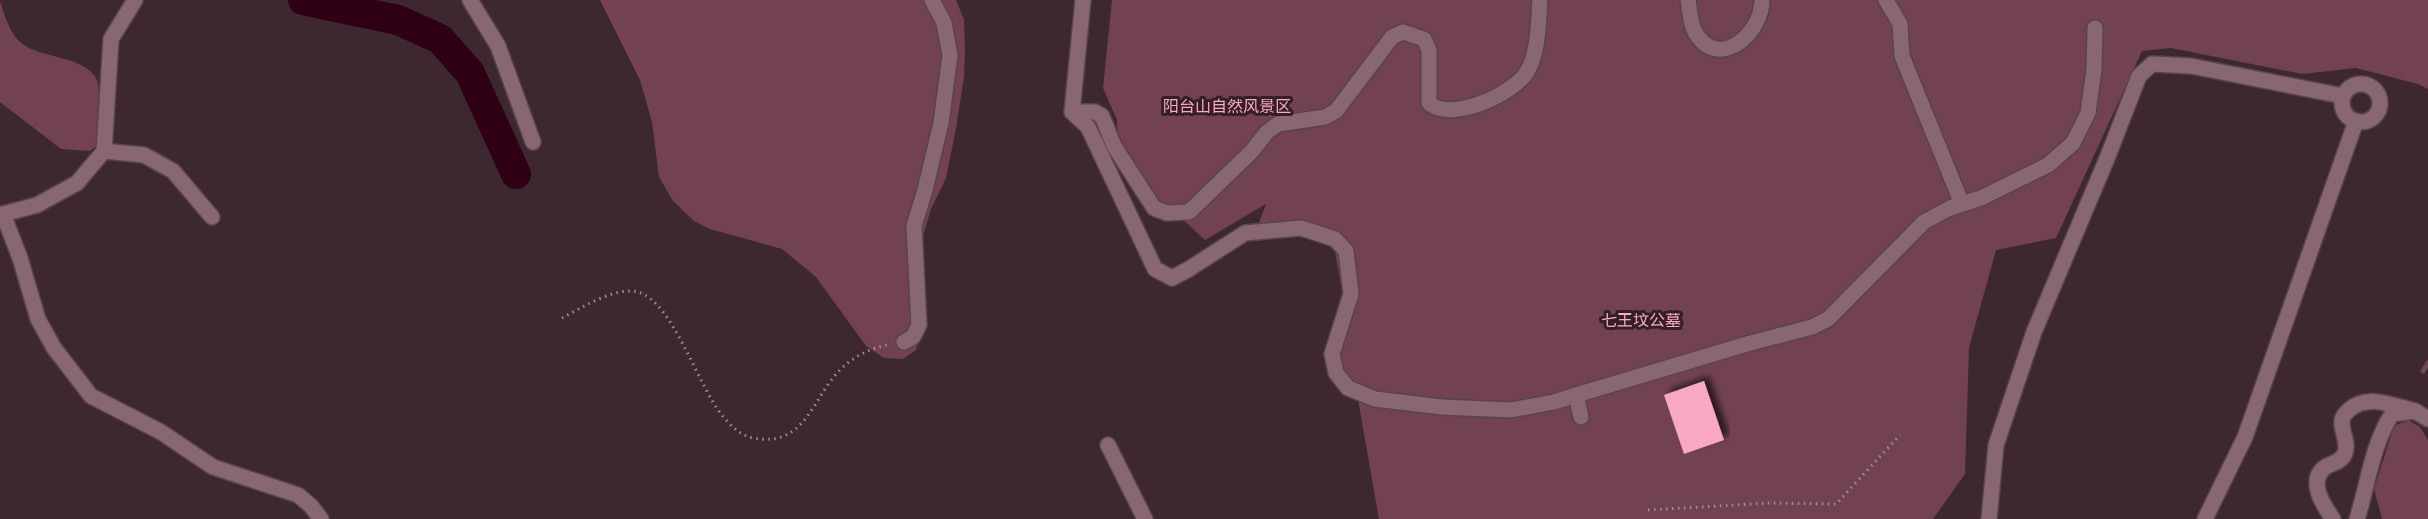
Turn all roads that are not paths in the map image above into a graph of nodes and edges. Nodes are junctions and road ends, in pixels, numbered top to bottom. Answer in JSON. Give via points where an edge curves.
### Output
{"nodes":[{"id":1,"x":135,"y":0,"type":"edge"},
{"id":2,"x":470,"y":0,"type":"edge"},
{"id":3,"x":932,"y":0,"type":"edge"},
{"id":4,"x":1083,"y":0,"type":"edge"},
{"id":5,"x":1540,"y":0,"type":"edge"},
{"id":6,"x":1689,"y":0,"type":"edge"},
{"id":7,"x":1762,"y":0,"type":"edge"},
{"id":8,"x":1886,"y":0,"type":"edge"},
{"id":9,"x":2095,"y":28,"type":"dead end"},
{"id":10,"x":2343,"y":96,"type":"junction"},
{"id":11,"x":1072,"y":112,"type":"junction"},
{"id":12,"x":2356,"y":121,"type":"junction"},
{"id":13,"x":534,"y":142,"type":"dead end"},
{"id":14,"x":104,"y":152,"type":"junction"},
{"id":15,"x":1962,"y":204,"type":"junction"},
{"id":16,"x":1,"y":215,"type":"edge"},
{"id":17,"x":212,"y":217,"type":"dead end"},
{"id":18,"x":904,"y":342,"type":"road end"},
{"id":19,"x":1575,"y":395,"type":"junction"},
{"id":20,"x":2422,"y":415,"type":"edge"},
{"id":21,"x":1581,"y":417,"type":"dead end"},
{"id":22,"x":1108,"y":446,"type":"dead end"},
{"id":23,"x":2363,"y":501,"type":"junction"},
{"id":24,"x":321,"y":519,"type":"edge"},
{"id":25,"x":1145,"y":519,"type":"edge"},
{"id":26,"x":1989,"y":519,"type":"edge"},
{"id":27,"x":2205,"y":519,"type":"edge"},
{"id":28,"x":2333,"y":519,"type":"edge"},
{"id":29,"x":2357,"y":519,"type":"edge"},
{"id":30,"x":2369,"y":519,"type":"edge"}],
"edges":[{"from":1,"to":14,"type":"street","via":[[111,39]]},
{"from":2,"to":13,"type":"street","via":[[498,46]]},
{"from":3,"to":18,"type":"street","via":[[944,23],[950,55],[941,123],[914,226],[919,325],[914,337]]},
{"from":4,"to":11,"type":"street"},
{"from":5,"to":11,"type":"street","via":[[1535,53],[1517,84],[1482,104],[1447,110],[1435,108],[1430,103],[1429,50],[1424,39],[1403,32],[1392,37],[1336,111],[1324,117],[1278,124],[1189,212],[1167,213],[1154,208],[1114,146],[1102,116],[1095,112]]},
{"from":6,"to":7,"type":"street","via":[[1693,30],[1701,41],[1721,49],[1744,40],[1755,27]]},
{"from":8,"to":15,"type":"street","via":[[1900,24],[1905,66]]},
{"from":9,"to":15,"type":"street","via":[[2088,112],[2073,143],[2048,165]]},
{"from":10,"to":12,"type":"street","via":[[2346,114]]},
{"from":10,"to":12,"type":"street","via":[[2357,84],[2368,85],[2378,94],[2377,112],[2368,120]]},
{"from":10,"to":26,"type":"street","via":[[2191,66],[2152,64],[2139,76],[2030,343],[1996,445]]},
{"from":11,"to":19,"type":"street","via":[[1088,127],[1155,269],[1172,278],[1245,233],[1301,228],[1335,239],[1346,251],[1351,294],[1332,354],[1336,373],[1348,388],[1375,399],[1511,411]]},
{"from":12,"to":27,"type":"street","via":[[2245,437]]},
{"from":14,"to":16,"type":"street","via":[[77,183],[38,205]]},
{"from":14,"to":17,"type":"street","via":[[144,155],[173,171]]},
{"from":15,"to":19,"type":"street","via":[[1924,222],[1828,319],[1812,327]]},
{"from":16,"to":24,"type":"street","via":[[20,258],[38,319],[54,348],[91,396],[161,432],[213,466],[298,495]]},
{"from":19,"to":21,"type":"street"},
{"from":20,"to":23,"type":"street","via":[[2392,414],[2377,447]]},
{"from":20,"to":28,"type":"street","via":[[2373,401],[2354,406],[2343,417],[2345,454],[2324,468],[2317,481],[2320,498]]},
{"from":22,"to":25,"type":"street"},
{"from":23,"to":29,"type":"street"},
{"from":23,"to":30,"type":"street"}]}
